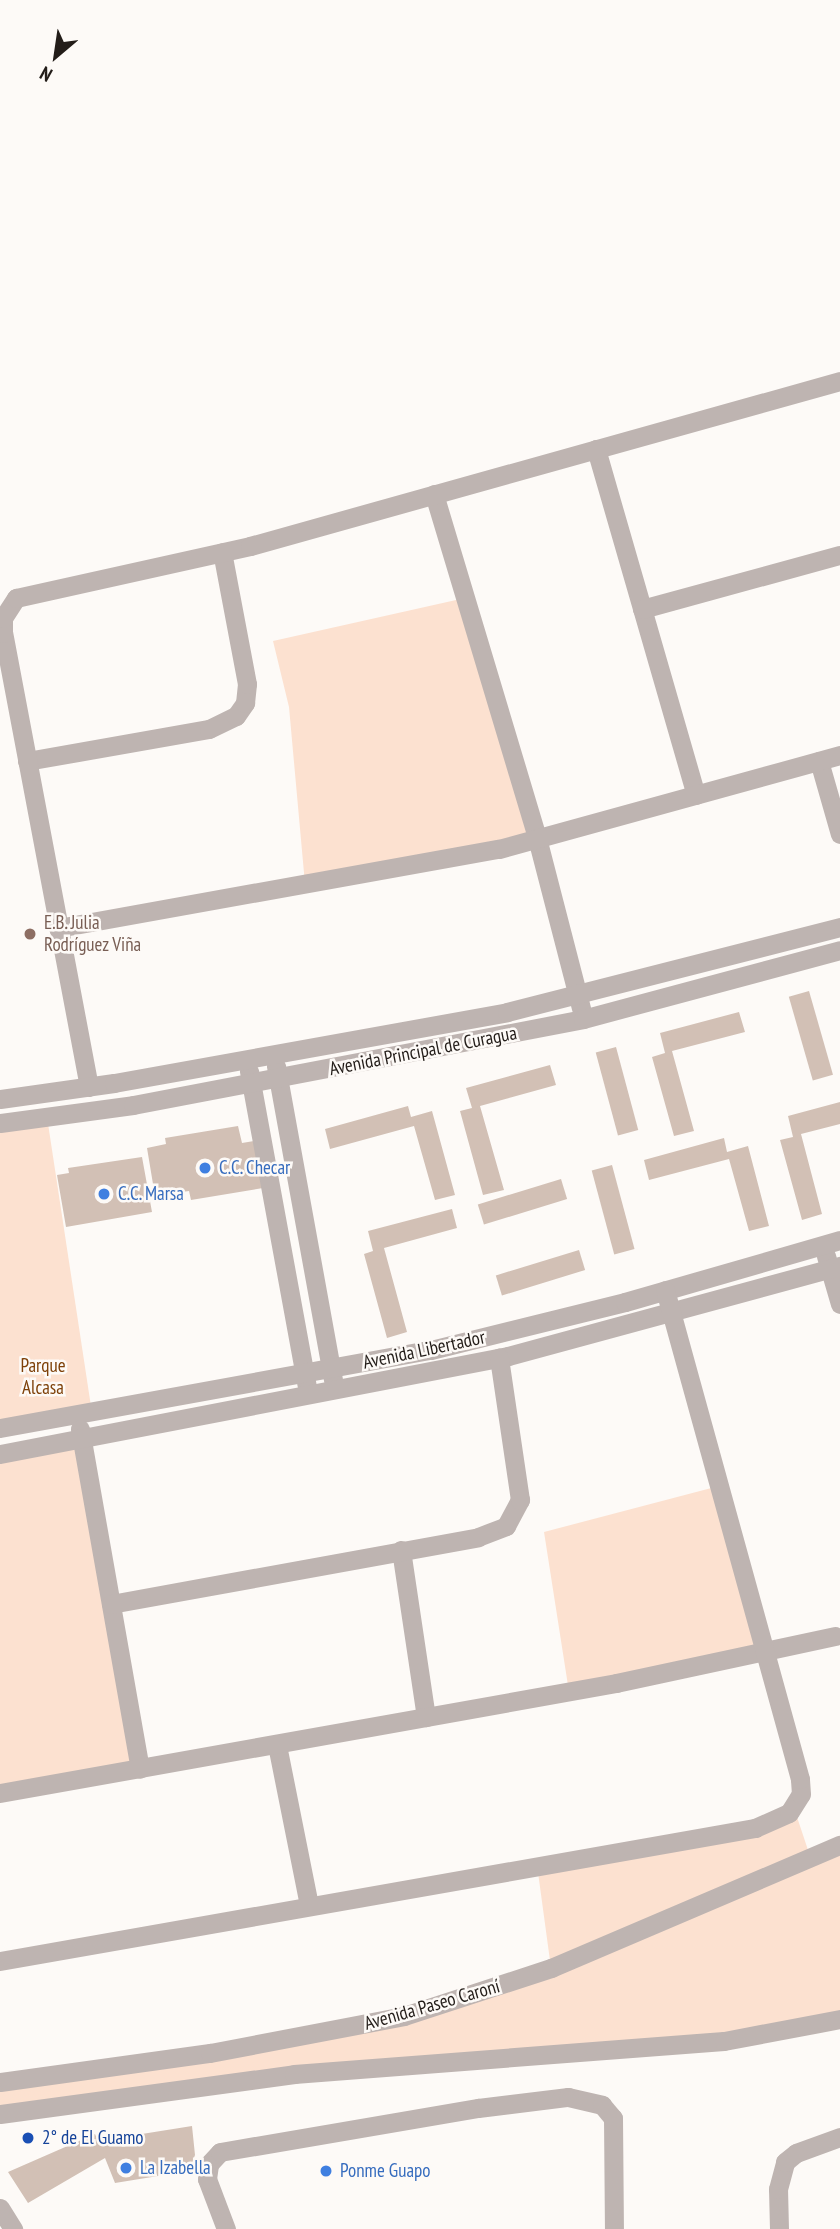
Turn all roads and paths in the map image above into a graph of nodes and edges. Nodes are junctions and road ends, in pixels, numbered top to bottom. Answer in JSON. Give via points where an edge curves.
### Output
{"nodes":[{"id":1,"x":840,"y":380,"type":"edge"},
{"id":2,"x":596,"y":449,"type":"junction"},
{"id":3,"x":434,"y":494,"type":"junction"},
{"id":4,"x":222,"y":552,"type":"junction"},
{"id":5,"x":840,"y":555,"type":"edge"},
{"id":6,"x":642,"y":609,"type":"junction"},
{"id":7,"x":840,"y":755,"type":"edge"},
{"id":8,"x":27,"y":761,"type":"junction"},
{"id":9,"x":819,"y":761,"type":"junction"},
{"id":10,"x":696,"y":795,"type":"junction"},
{"id":11,"x":840,"y":834,"type":"edge"},
{"id":12,"x":537,"y":838,"type":"junction"},
{"id":13,"x":840,"y":927,"type":"edge"},
{"id":14,"x":58,"y":928,"type":"junction"},
{"id":15,"x":840,"y":950,"type":"edge"},
{"id":16,"x":578,"y":996,"type":"junction"},
{"id":17,"x":583,"y":1019,"type":"junction"},
{"id":18,"x":274,"y":1055,"type":"junction"},
{"id":19,"x":247,"y":1060,"type":"junction"},
{"id":20,"x":279,"y":1078,"type":"junction"},
{"id":21,"x":251,"y":1083,"type":"junction"},
{"id":22,"x":89,"y":1087,"type":"junction"},
{"id":23,"x":0,"y":1099,"type":"edge"},
{"id":24,"x":0,"y":1123,"type":"edge"},
{"id":25,"x":832,"y":1243,"type":"edge"},
{"id":26,"x":835,"y":1267,"type":"edge"},
{"id":27,"x":665,"y":1290,"type":"junction"},
{"id":28,"x":840,"y":1304,"type":"edge"},
{"id":29,"x":672,"y":1314,"type":"junction"},
{"id":30,"x":499,"y":1358,"type":"junction"},
{"id":31,"x":331,"y":1370,"type":"junction"},
{"id":32,"x":304,"y":1374,"type":"junction"},
{"id":33,"x":335,"y":1392,"type":"junction"},
{"id":34,"x":309,"y":1396,"type":"junction"},
{"id":35,"x":78,"y":1416,"type":"junction"},
{"id":36,"x":0,"y":1428,"type":"edge"},
{"id":37,"x":82,"y":1439,"type":"junction"},
{"id":38,"x":0,"y":1454,"type":"edge"},
{"id":39,"x":401,"y":1550,"type":"junction"},
{"id":40,"x":111,"y":1604,"type":"junction"},
{"id":41,"x":835,"y":1636,"type":"dead end"},
{"id":42,"x":765,"y":1652,"type":"junction"},
{"id":43,"x":426,"y":1717,"type":"junction"},
{"id":44,"x":277,"y":1745,"type":"junction"},
{"id":45,"x":140,"y":1769,"type":"junction"},
{"id":46,"x":0,"y":1793,"type":"edge"},
{"id":47,"x":840,"y":1844,"type":"edge"},
{"id":48,"x":309,"y":1905,"type":"junction"},
{"id":49,"x":0,"y":1961,"type":"edge"},
{"id":50,"x":840,"y":2019,"type":"edge"},
{"id":51,"x":0,"y":2082,"type":"edge"},
{"id":52,"x":0,"y":2114,"type":"edge"},
{"id":53,"x":840,"y":2137,"type":"edge"},
{"id":54,"x":0,"y":2208,"type":"edge"},
{"id":55,"x":13,"y":2229,"type":"edge"},
{"id":56,"x":226,"y":2229,"type":"edge"},
{"id":57,"x":614,"y":2229,"type":"edge"},
{"id":58,"x":779,"y":2229,"type":"edge"}],
"edges":[{"from":1,"to":2,"type":"street"},
{"from":2,"to":3,"type":"street"},
{"from":2,"to":6,"type":"street"},
{"from":3,"to":4,"type":"street"},
{"from":3,"to":12,"type":"street"},
{"from":4,"to":8,"type":"street","via":[[32,592],[10,604],[3,618],[3,633]]},
{"from":4,"to":8,"type":"street","via":[[247,684],[245,703],[236,716],[209,729]]},
{"from":5,"to":6,"type":"street"},
{"from":6,"to":10,"type":"street"},
{"from":7,"to":9,"type":"street"},
{"from":8,"to":14,"type":"street"},
{"from":9,"to":10,"type":"street"},
{"from":9,"to":11,"type":"street"},
{"from":10,"to":12,"type":"street"},
{"from":12,"to":14,"type":"street","via":[[449,859]]},
{"from":12,"to":16,"type":"street"},
{"from":13,"to":16,"type":"street","name":"Avenida Principal de Curagua"},
{"from":14,"to":22,"type":"street"},
{"from":15,"to":17,"type":"street","name":"Avenida Principal de Curagua"},
{"from":16,"to":17,"type":"street"},
{"from":16,"to":18,"type":"street","name":"Avenida Principal de Curagua"},
{"from":17,"to":20,"type":"street","name":"Avenida Principal de Curagua"},
{"from":18,"to":19,"type":"street","name":"Avenida Principal de Curagua"},
{"from":18,"to":20,"type":"street"},
{"from":19,"to":21,"type":"street"},
{"from":19,"to":22,"type":"street","name":"Avenida Principal de Curagua"},
{"from":20,"to":21,"type":"street","name":"Avenida Principal de Curagua"},
{"from":20,"to":31,"type":"street"},
{"from":21,"to":24,"type":"street","name":"Avenida Principal de Curagua"},
{"from":21,"to":32,"type":"street"},
{"from":22,"to":23,"type":"street","name":"Avenida Principal de Curagua"},
{"from":25,"to":26,"type":"street"},
{"from":25,"to":27,"type":"street","name":"Avenida Libertador"},
{"from":26,"to":28,"type":"street"},
{"from":26,"to":29,"type":"street","name":"Avenida Libertador"},
{"from":27,"to":29,"type":"street"},
{"from":27,"to":31,"type":"street","name":"Avenida Libertador","via":[[525,1328]]},
{"from":29,"to":30,"type":"street","name":"Avenida Libertador"},
{"from":29,"to":42,"type":"street"},
{"from":30,"to":33,"type":"street","name":"Avenida Libertador"},
{"from":30,"to":39,"type":"street","via":[[520,1493],[517,1512],[506,1526],[491,1534]]},
{"from":31,"to":32,"type":"street","name":"Avenida Libertador"},
{"from":31,"to":33,"type":"street"},
{"from":32,"to":34,"type":"street"},
{"from":32,"to":35,"type":"street","name":"Avenida Libertador"},
{"from":33,"to":34,"type":"street","name":"Avenida Libertador"},
{"from":34,"to":37,"type":"street","name":"Avenida Libertador"},
{"from":35,"to":36,"type":"street","name":"Avenida Libertador"},
{"from":35,"to":37,"type":"street"},
{"from":37,"to":38,"type":"street","name":"Avenida Libertador"},
{"from":37,"to":40,"type":"street"},
{"from":39,"to":40,"type":"street"},
{"from":39,"to":43,"type":"street"},
{"from":40,"to":45,"type":"street"},
{"from":41,"to":42,"type":"street"},
{"from":42,"to":43,"type":"street"},
{"from":42,"to":48,"type":"street","via":[[801,1787],[798,1801],[785,1818],[755,1828]]},
{"from":43,"to":44,"type":"street"},
{"from":44,"to":45,"type":"street"},
{"from":44,"to":48,"type":"street"},
{"from":45,"to":46,"type":"street"},
{"from":47,"to":51,"type":"street","name":"Avenida Paseo Caroní","via":[[551,1968],[404,2015],[211,2053]]},
{"from":48,"to":49,"type":"street"},
{"from":50,"to":52,"type":"street","via":[[699,2043],[294,2074]]},
{"from":53,"to":58,"type":"street","via":[[796,2152],[785,2162],[778,2189]]},
{"from":54,"to":55,"type":"street"},
{"from":56,"to":57,"type":"street","via":[[207,2179],[209,2164],[220,2152],[568,2097],[602,2105],[614,2118]]}]}
